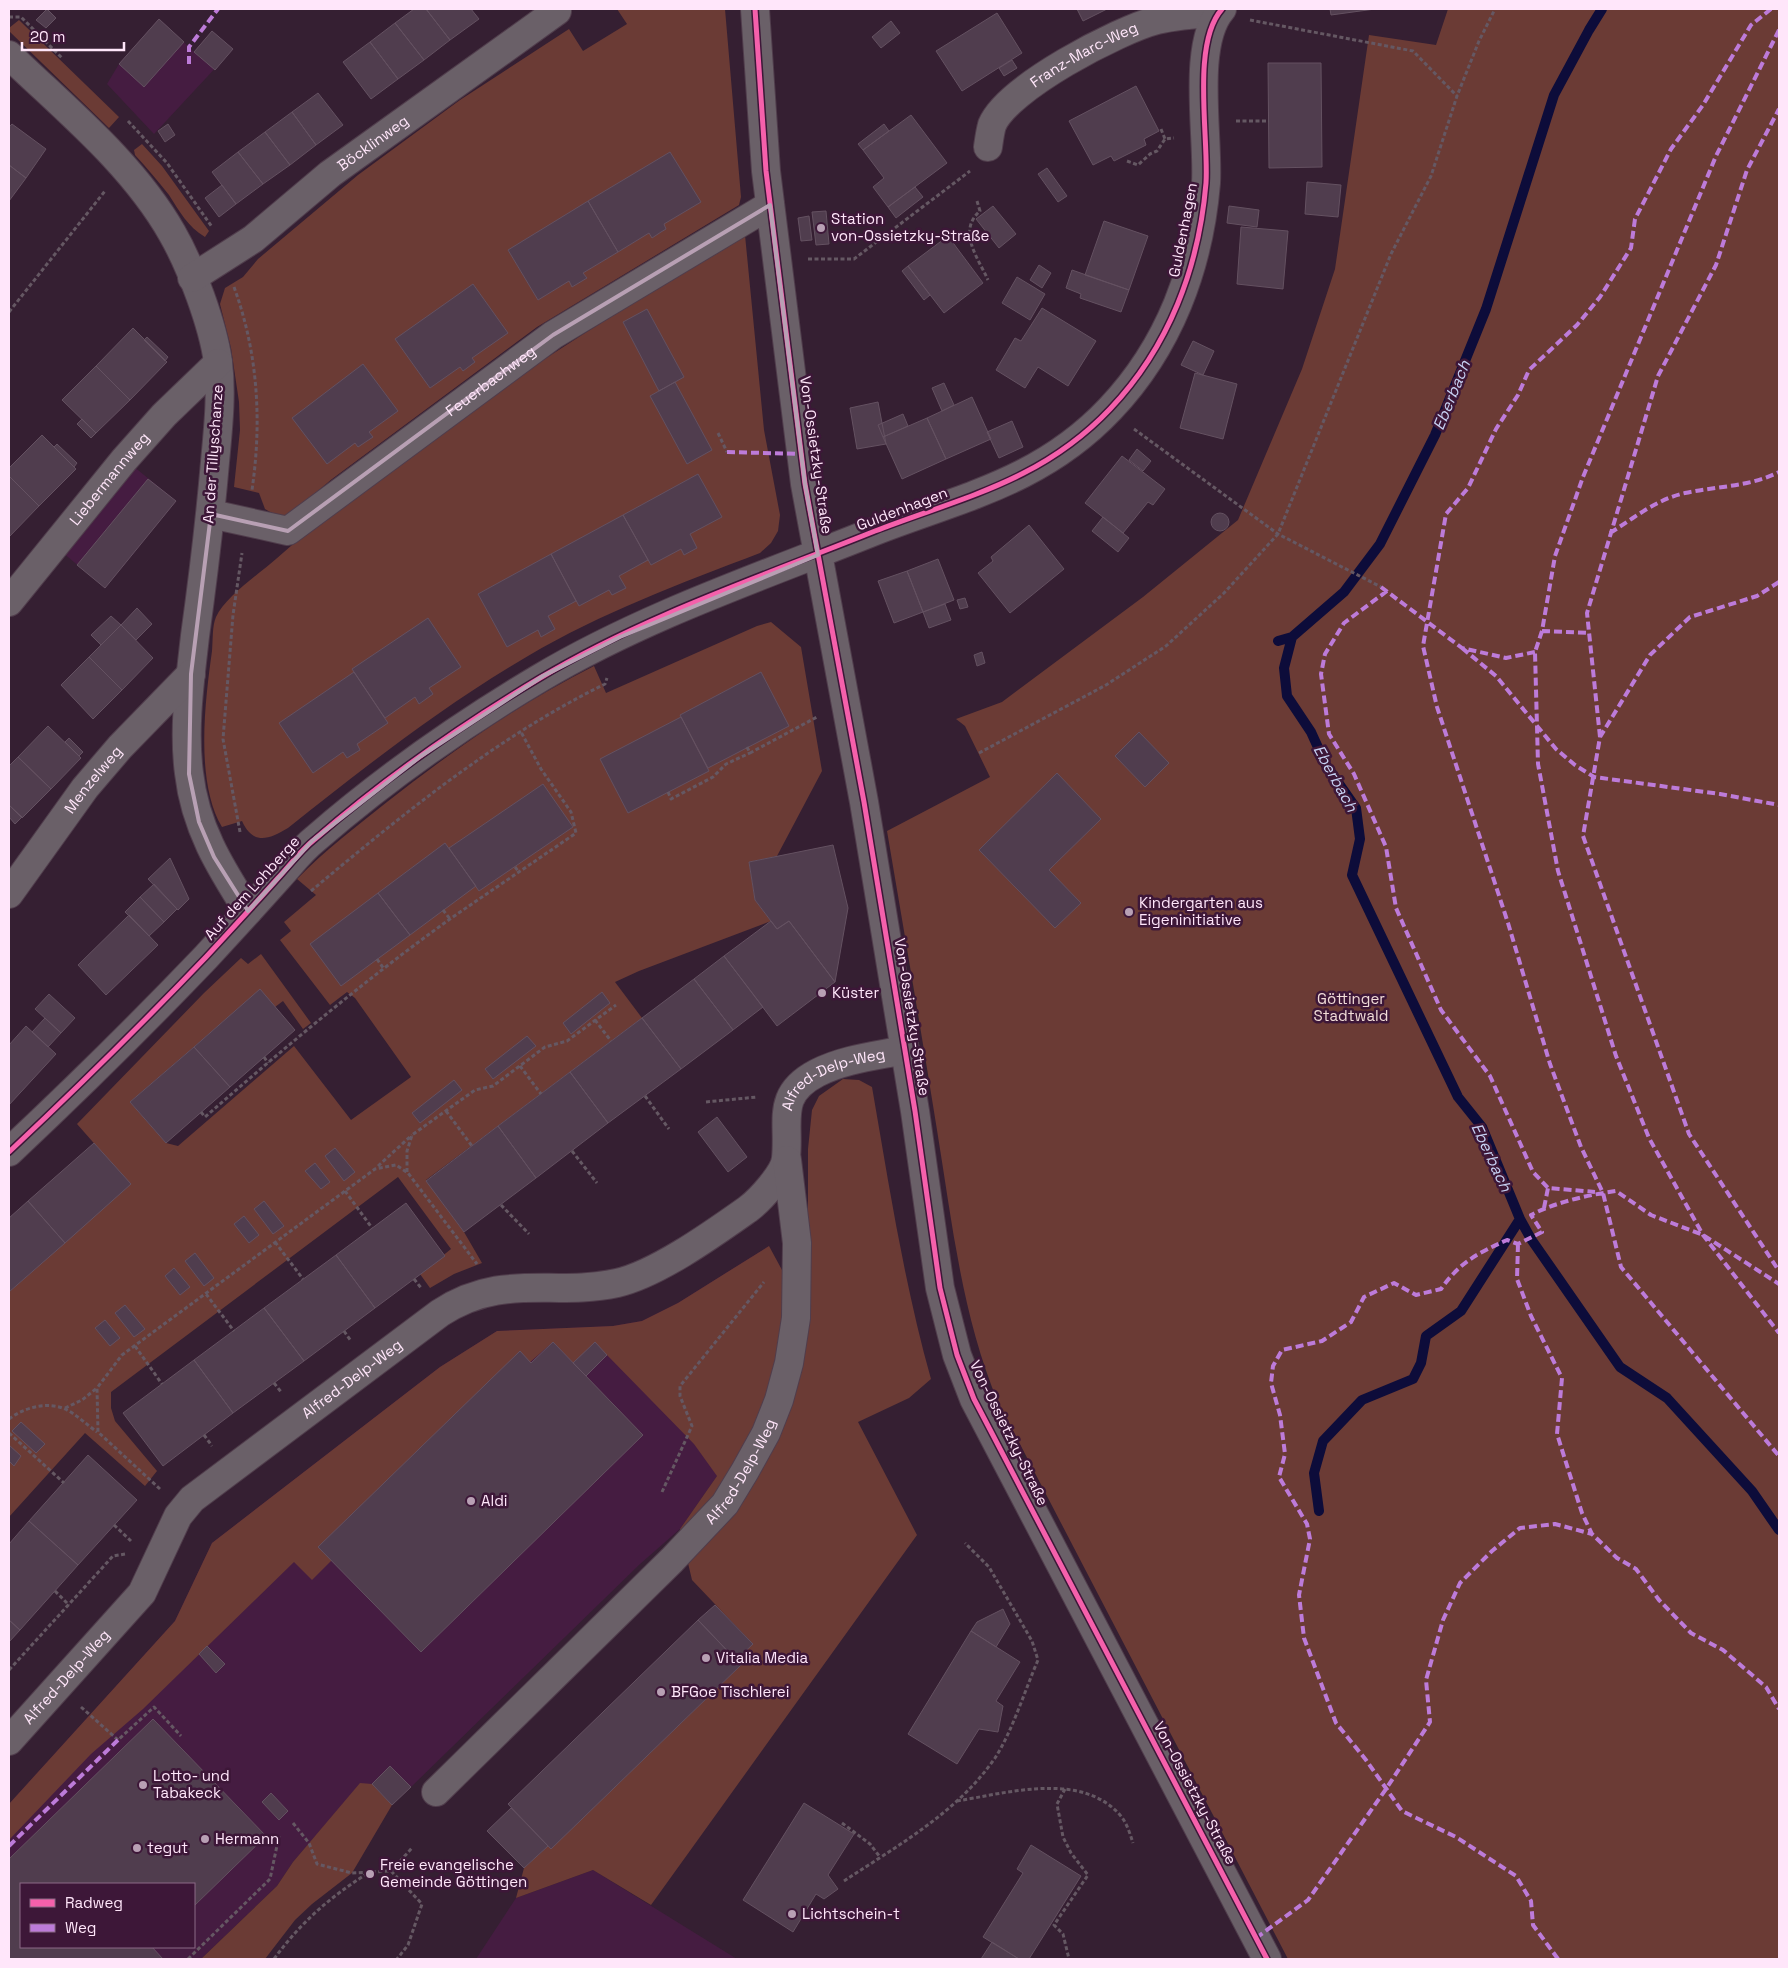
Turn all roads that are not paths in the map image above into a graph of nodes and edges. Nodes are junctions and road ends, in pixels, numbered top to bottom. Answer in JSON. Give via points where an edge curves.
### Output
{"nodes":[{"id":1,"x":755,"y":9,"type":"edge"},
{"id":2,"x":557,"y":11,"type":"dead end"},
{"id":3,"x":1220,"y":11,"type":"edge"},
{"id":4,"x":9,"y":55,"type":"edge"},
{"id":5,"x":980,"y":158,"type":"road end"},
{"id":6,"x":770,"y":205,"type":"junction"},
{"id":7,"x":192,"y":278,"type":"junction"},
{"id":8,"x":218,"y":363,"type":"junction"},
{"id":9,"x":211,"y":514,"type":"junction"},
{"id":10,"x":818,"y":555,"type":"junction"},
{"id":11,"x":9,"y":602,"type":"edge"},
{"id":12,"x":191,"y":674,"type":"junction"},
{"id":13,"x":9,"y":894,"type":"edge"},
{"id":14,"x":248,"y":911,"type":"junction"},
{"id":15,"x":905,"y":1050,"type":"junction"},
{"id":16,"x":9,"y":1152,"type":"edge"},
{"id":17,"x":786,"y":1160,"type":"junction"},
{"id":18,"x":9,"y":1741,"type":"edge"},
{"id":19,"x":436,"y":1792,"type":"dead end"},
{"id":20,"x":1267,"y":1959,"type":"edge"}],
"edges":[{"from":1,"to":6,"type":"street","name":"Von-Ossietzky-Straße"},
{"from":2,"to":7,"type":"street","name":"Böcklinweg","via":[[330,174],[253,239]]},
{"from":3,"to":5,"type":"street","name":"Franz-Marc-Weg","via":[[1184,14],[1155,21],[1072,59],[1032,82],[1007,105],[993,124]]},
{"from":3,"to":10,"type":"street","name":"Guldenhagen","via":[[1207,38],[1206,182],[1191,268],[1182,297],[1136,378],[1111,409],[1062,452],[1035,469],[1007,483]]},
{"from":4,"to":7,"type":"street","name":"An der Tillyschanze","via":[[124,167],[172,234]]},
{"from":6,"to":9,"type":"street","name":"Feuerbachweg","via":[[553,335],[288,531]]},
{"from":6,"to":10,"type":"street","name":"Von-Ossietzky-Straße","via":[[805,484]]},
{"from":7,"to":8,"type":"street","name":"An der Tillyschanze","via":[[213,335]]},
{"from":8,"to":9,"type":"street","name":"An der Tillyschanze","via":[[219,413]]},
{"from":8,"to":11,"type":"street","name":"Liebermannweg","via":[[164,415],[124,460]]},
{"from":9,"to":12,"type":"street","name":"An der Tillyschanze"},
{"from":10,"to":14,"type":"street","name":"Auf dem Lohberge","via":[[699,602],[543,676],[421,756],[312,841]]},
{"from":10,"to":15,"type":"street","name":"Von-Ossietzky-Straße","via":[[847,702]]},
{"from":12,"to":13,"type":"street","name":"Menzelweg","via":[[85,788]]},
{"from":12,"to":14,"type":"street","name":"An der Tillyschanze","via":[[186,723],[188,774],[199,822],[214,857]]},
{"from":14,"to":16,"type":"street","name":"Auf dem Lohberge","via":[[206,957]]},
{"from":15,"to":17,"type":"street","name":"Alfred-Delp-Weg","via":[[825,1069],[800,1085],[787,1104]]},
{"from":15,"to":20,"type":"street","name":"Von-Ossietzky-Straße","via":[[940,1288],[960,1364],[974,1399]]},
{"from":17,"to":18,"type":"street","name":"Alfred-Delp-Weg","via":[[758,1201],[642,1275],[598,1285],[502,1289],[477,1294],[450,1307],[215,1482],[183,1509],[153,1548],[153,1572],[137,1599]]},
{"from":17,"to":19,"type":"street","name":"Alfred-Delp-Weg","via":[[797,1243],[796,1318],[779,1400],[766,1433],[745,1471],[725,1504],[672,1560]]}]}
